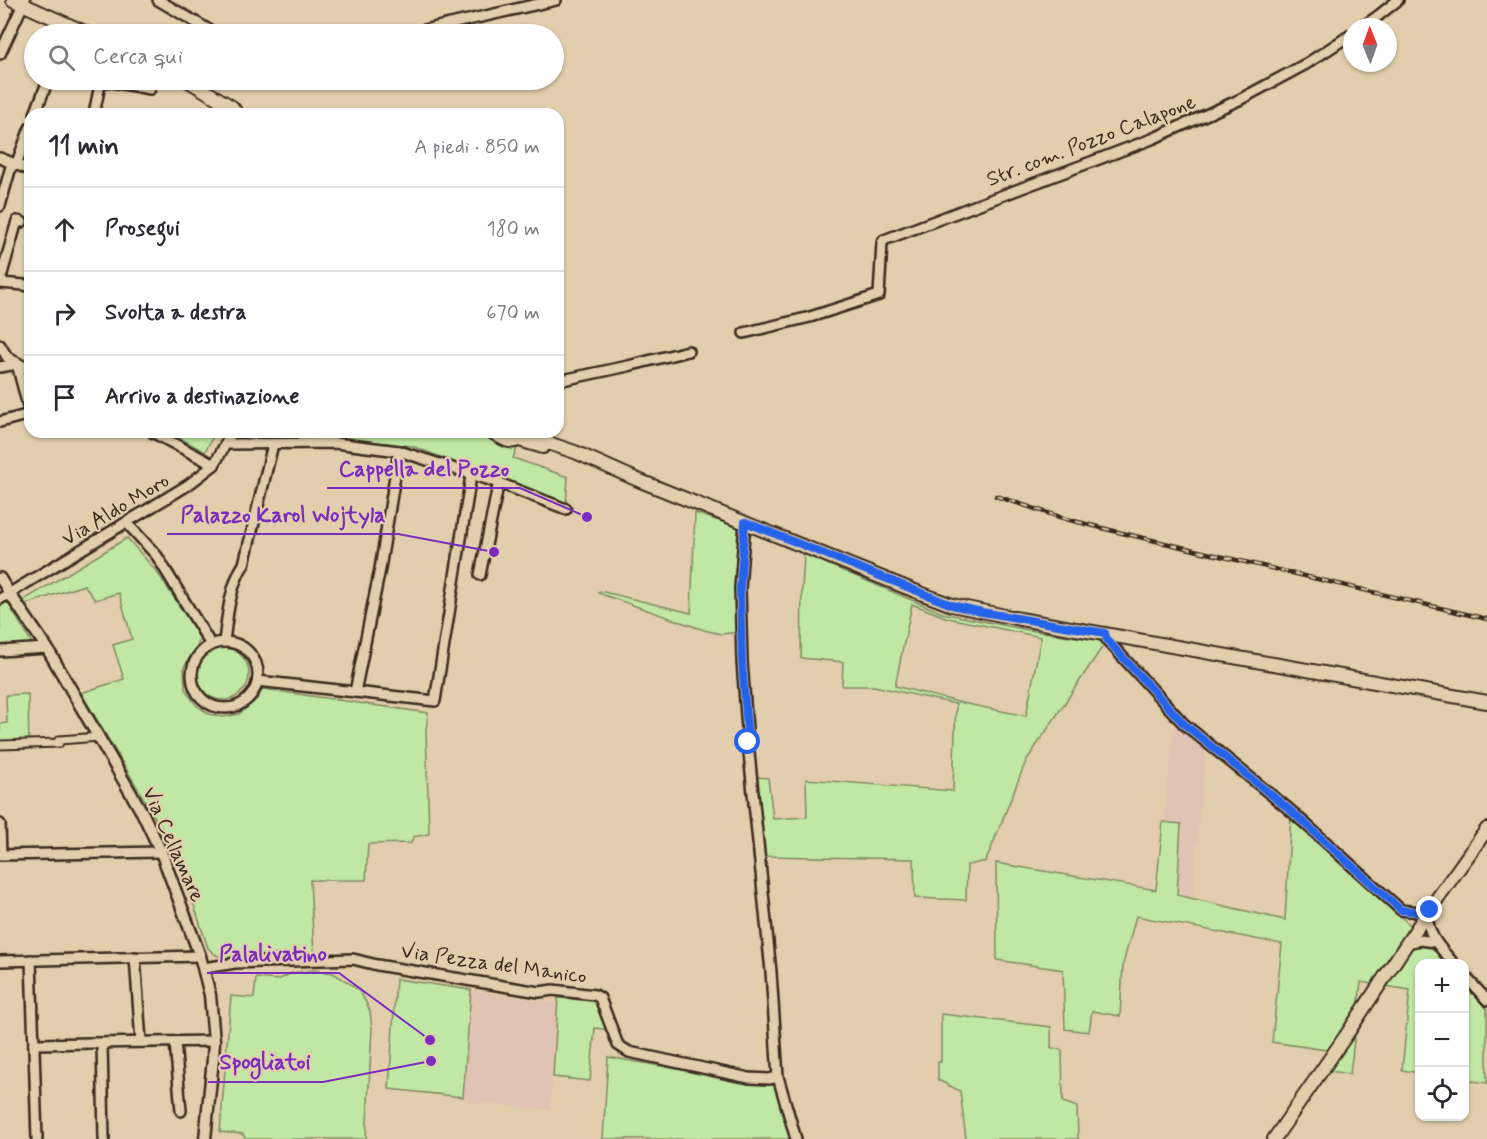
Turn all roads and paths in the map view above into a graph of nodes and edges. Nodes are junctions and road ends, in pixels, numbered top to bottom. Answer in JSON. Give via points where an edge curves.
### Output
{"nodes":[{"id":1,"x":158,"y":0,"type":"edge"},
{"id":2,"x":556,"y":0,"type":"edge"},
{"id":3,"x":1398,"y":0,"type":"edge"},
{"id":4,"x":20,"y":2,"type":"edge"},
{"id":5,"x":1374,"y":18,"type":"edge"},
{"id":6,"x":57,"y":24,"type":"edge"},
{"id":7,"x":199,"y":24,"type":"edge"},
{"id":8,"x":450,"y":24,"type":"edge"},
{"id":9,"x":1343,"y":39,"type":"edge"},
{"id":10,"x":1,"y":48,"type":"edge"},
{"id":11,"x":44,"y":90,"type":"edge"},
{"id":12,"x":99,"y":90,"type":"edge"},
{"id":13,"x":201,"y":90,"type":"edge"},
{"id":14,"x":37,"y":108,"type":"edge"},
{"id":15,"x":95,"y":108,"type":"edge"},
{"id":16,"x":227,"y":108,"type":"edge"},
{"id":17,"x":24,"y":142,"type":"edge"},
{"id":18,"x":0,"y":158,"type":"edge"},
{"id":19,"x":14,"y":164,"type":"junction"},
{"id":20,"x":24,"y":168,"type":"edge"},
{"id":21,"x":0,"y":206,"type":"edge"},
{"id":22,"x":22,"y":222,"type":"dead end"},
{"id":23,"x":0,"y":282,"type":"edge"},
{"id":24,"x":24,"y":285,"type":"edge"},
{"id":25,"x":744,"y":333,"type":"dead end"},
{"id":26,"x":0,"y":345,"type":"edge"},
{"id":27,"x":688,"y":351,"type":"dead end"},
{"id":28,"x":17,"y":364,"type":"junction"},
{"id":29,"x":0,"y":367,"type":"edge"},
{"id":30,"x":24,"y":367,"type":"edge"},
{"id":31,"x":564,"y":380,"type":"edge"},
{"id":32,"x":24,"y":391,"type":"edge"},
{"id":33,"x":24,"y":416,"type":"edge"},
{"id":34,"x":0,"y":422,"type":"edge"},
{"id":35,"x":163,"y":438,"type":"edge"},
{"id":36,"x":229,"y":438,"type":"edge"},
{"id":37,"x":502,"y":438,"type":"edge"},
{"id":38,"x":519,"y":438,"type":"edge"},
{"id":39,"x":528,"y":438,"type":"edge"},
{"id":40,"x":538,"y":438,"type":"edge"},
{"id":41,"x":226,"y":444,"type":"junction"},
{"id":42,"x":273,"y":444,"type":"junction"},
{"id":43,"x":399,"y":451,"type":"junction"},
{"id":44,"x":588,"y":459,"type":"junction"},
{"id":45,"x":214,"y":465,"type":"junction"},
{"id":46,"x":471,"y":476,"type":"junction"},
{"id":47,"x":499,"y":482,"type":"junction"},
{"id":48,"x":566,"y":509,"type":"dead end"},
{"id":49,"x":126,"y":522,"type":"junction"},
{"id":50,"x":745,"y":522,"type":"junction"},
{"id":51,"x":480,"y":575,"type":"dead end"},
{"id":52,"x":0,"y":578,"type":"edge"},
{"id":53,"x":5,"y":596,"type":"edge"},
{"id":54,"x":1105,"y":633,"type":"junction"},
{"id":55,"x":224,"y":642,"type":"junction"},
{"id":56,"x":211,"y":645,"type":"junction"},
{"id":57,"x":47,"y":648,"type":"junction"},
{"id":58,"x":0,"y":651,"type":"edge"},
{"id":59,"x":258,"y":681,"type":"junction"},
{"id":60,"x":355,"y":692,"type":"junction"},
{"id":61,"x":1487,"y":702,"type":"edge"},
{"id":62,"x":99,"y":737,"type":"junction"},
{"id":63,"x":0,"y":745,"type":"edge"},
{"id":64,"x":0,"y":824,"type":"edge"},
{"id":65,"x":1487,"y":829,"type":"edge"},
{"id":66,"x":161,"y":852,"type":"junction"},
{"id":67,"x":1,"y":855,"type":"edge"},
{"id":68,"x":1427,"y":913,"type":"junction"},
{"id":69,"x":1435,"y":942,"type":"junction"},
{"id":70,"x":1407,"y":943,"type":"junction"},
{"id":71,"x":200,"y":956,"type":"junction"},
{"id":72,"x":135,"y":957,"type":"junction"},
{"id":73,"x":1450,"y":959,"type":"edge"},
{"id":74,"x":31,"y":960,"type":"junction"},
{"id":75,"x":0,"y":961,"type":"edge"},
{"id":76,"x":204,"y":968,"type":"junction"},
{"id":77,"x":1469,"y":980,"type":"edge"},
{"id":78,"x":1487,"y":1000,"type":"edge"},
{"id":79,"x":214,"y":1041,"type":"junction"},
{"id":80,"x":141,"y":1042,"type":"junction"},
{"id":81,"x":175,"y":1042,"type":"junction"},
{"id":82,"x":102,"y":1043,"type":"junction"},
{"id":83,"x":34,"y":1044,"type":"junction"},
{"id":84,"x":778,"y":1077,"type":"junction"},
{"id":85,"x":181,"y":1111,"type":"dead end"},
{"id":86,"x":37,"y":1139,"type":"edge"},
{"id":87,"x":104,"y":1139,"type":"edge"},
{"id":88,"x":205,"y":1139,"type":"edge"},
{"id":89,"x":796,"y":1139,"type":"edge"},
{"id":90,"x":1274,"y":1139,"type":"edge"}],
"edges":[{"from":1,"to":7,"type":"street"},
{"from":2,"to":8,"type":"street"},
{"from":3,"to":5,"type":"street"},
{"from":4,"to":6,"type":"main road"},
{"from":4,"to":10,"type":"street"},
{"from":9,"to":25,"type":"street","name":"Str. com. Pozzo Calapone","via":[[1239,100],[1152,139],[884,240],[879,294]]},
{"from":11,"to":14,"type":"street"},
{"from":12,"to":15,"type":"street"},
{"from":13,"to":16,"type":"main road"},
{"from":17,"to":19,"type":"street"},
{"from":18,"to":19,"type":"street"},
{"from":19,"to":20,"type":"street"},
{"from":19,"to":21,"type":"street"},
{"from":22,"to":23,"type":"street","via":[[17,221]]},
{"from":23,"to":24,"type":"street"},
{"from":26,"to":28,"type":"street"},
{"from":27,"to":31,"type":"street"},
{"from":28,"to":29,"type":"street"},
{"from":28,"to":30,"type":"street"},
{"from":28,"to":32,"type":"street"},
{"from":33,"to":34,"type":"street"},
{"from":35,"to":45,"type":"street"},
{"from":36,"to":41,"type":"street","name":"Via Aldo Moro"},
{"from":37,"to":38,"type":"main road","via":[[513,442]]},
{"from":39,"to":44,"type":"main road"},
{"from":40,"to":44,"type":"main road"},
{"from":41,"to":42,"type":"street"},
{"from":41,"to":45,"type":"street","name":"Via Aldo Moro"},
{"from":42,"to":43,"type":"street","via":[[335,443]]},
{"from":42,"to":55,"type":"street","via":[[244,564],[237,574]]},
{"from":43,"to":46,"type":"street"},
{"from":43,"to":60,"type":"street"},
{"from":44,"to":50,"type":"main road"},
{"from":45,"to":49,"type":"street","name":"Via Aldo Moro"},
{"from":46,"to":47,"type":"street"},
{"from":46,"to":60,"type":"street","via":[[435,701]]},
{"from":47,"to":48,"type":"street"},
{"from":47,"to":51,"type":"street"},
{"from":49,"to":53,"type":"street","name":"Via Aldo Moro"},
{"from":49,"to":56,"type":"street","via":[[157,556]]},
{"from":50,"to":54,"type":"main road","via":[[952,605]]},
{"from":50,"to":84,"type":"street","via":[[740,588],[742,661]]},
{"from":52,"to":53,"type":"street"},
{"from":53,"to":57,"type":"street","name":"Via Cellamare"},
{"from":54,"to":61,"type":"main road"},
{"from":54,"to":68,"type":"street","via":[[1120,655],[1184,724],[1290,810],[1401,910]]},
{"from":55,"to":56,"type":"street"},
{"from":55,"to":59,"type":"street","via":[[251,653]]},
{"from":56,"to":59,"type":"street","via":[[195,660],[192,671],[197,693],[205,701],[226,708],[237,706],[254,692]]},
{"from":57,"to":58,"type":"street"},
{"from":57,"to":62,"type":"street","name":"Via Cellamare"},
{"from":59,"to":60,"type":"street"},
{"from":62,"to":63,"type":"street"},
{"from":62,"to":66,"type":"street","name":"Via Cellamare"},
{"from":64,"to":67,"type":"street"},
{"from":65,"to":68,"type":"main road"},
{"from":66,"to":67,"type":"street"},
{"from":66,"to":71,"type":"street","name":"Via Cellamare"},
{"from":68,"to":69,"type":"street"},
{"from":68,"to":70,"type":"main road"},
{"from":69,"to":70,"type":"street"},
{"from":69,"to":73,"type":"street"},
{"from":70,"to":90,"type":"main road"},
{"from":71,"to":72,"type":"street"},
{"from":71,"to":76,"type":"street","name":"Via Cellamare"},
{"from":72,"to":74,"type":"street"},
{"from":72,"to":80,"type":"street"},
{"from":74,"to":75,"type":"street"},
{"from":74,"to":83,"type":"street"},
{"from":76,"to":79,"type":"street","name":"Via Cellamare"},
{"from":76,"to":84,"type":"street","name":"Via Pezza del Manico","via":[[235,963],[353,959],[539,992],[595,995],[600,998],[618,1046],[628,1052],[749,1078]]},
{"from":77,"to":78,"type":"street"},
{"from":79,"to":81,"type":"street"},
{"from":79,"to":88,"type":"street","name":"Via Cellamare"},
{"from":80,"to":81,"type":"street"},
{"from":80,"to":82,"type":"street"},
{"from":81,"to":85,"type":"street"},
{"from":82,"to":83,"type":"street"},
{"from":82,"to":87,"type":"street"},
{"from":83,"to":86,"type":"street"},
{"from":84,"to":89,"type":"street"}]}
